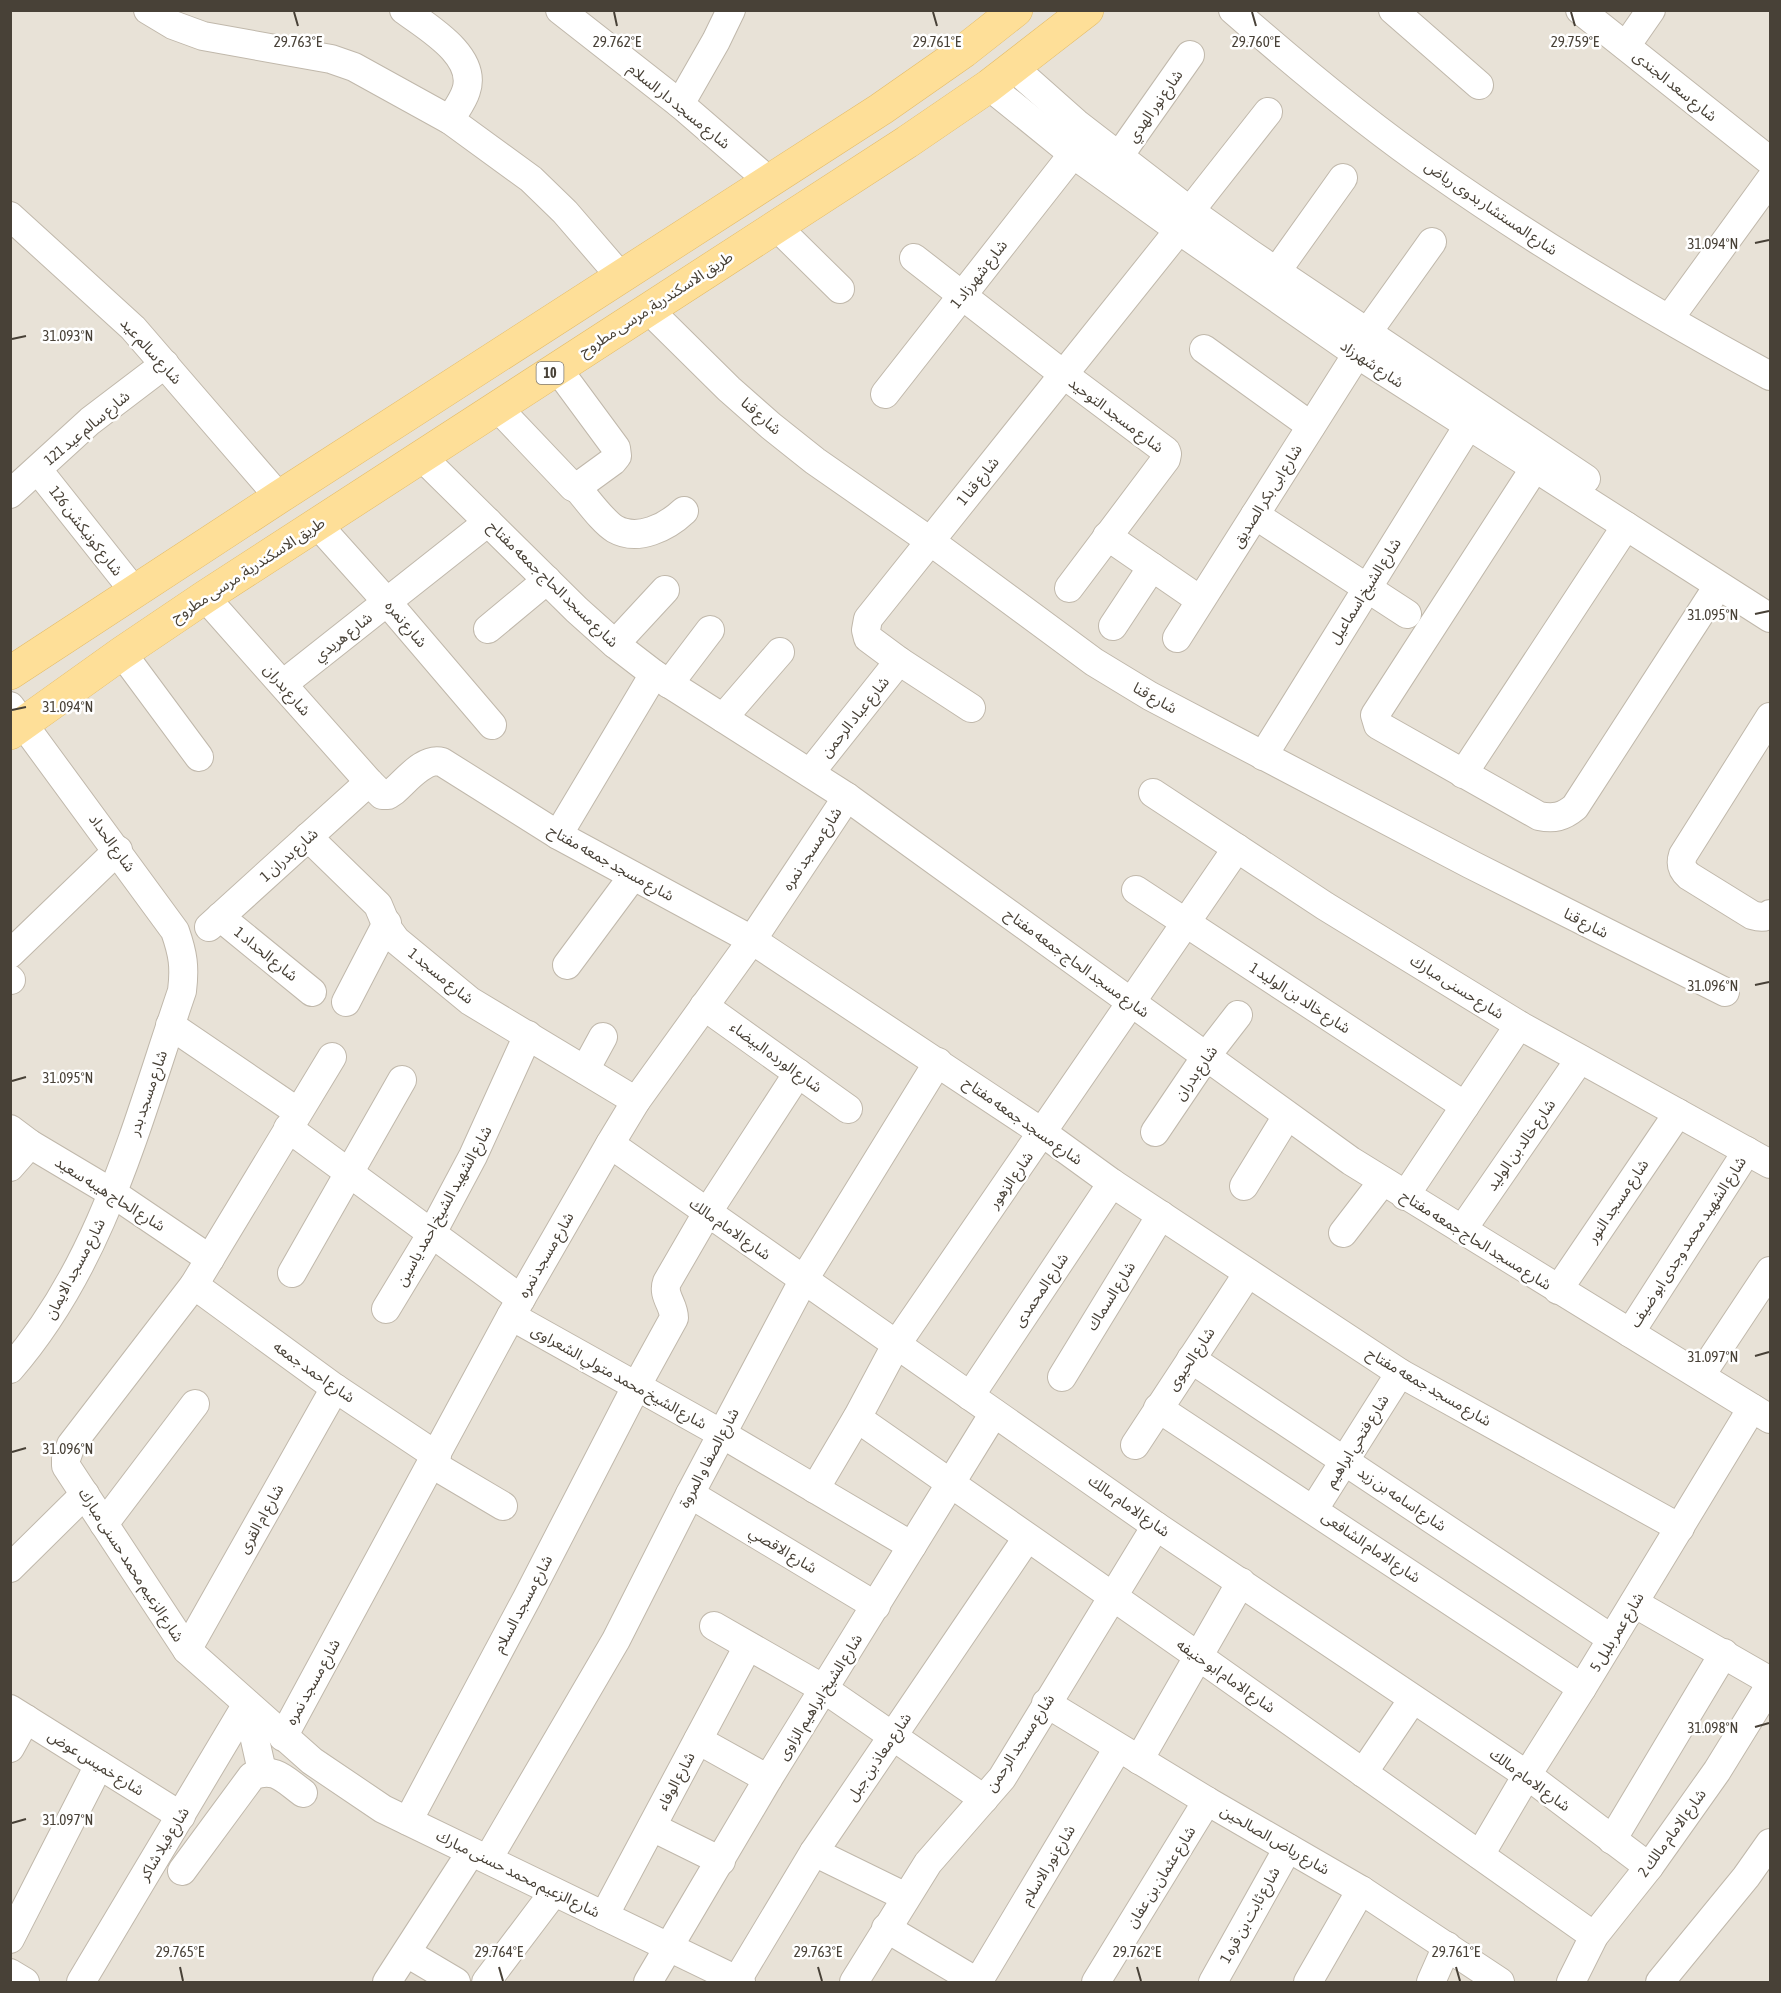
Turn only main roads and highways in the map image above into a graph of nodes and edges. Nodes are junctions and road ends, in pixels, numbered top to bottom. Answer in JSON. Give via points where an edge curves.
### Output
{"nodes":[{"id":1,"x":1016,"y":10,"type":"edge"},
{"id":2,"x":1087,"y":10,"type":"edge"},
{"id":3,"x":10,"y":673,"type":"edge"},
{"id":4,"x":15,"y":721,"type":"edge"}],
"edges":[{"from":1,"to":3,"type":"main road","via":[[881,109]]},
{"from":2,"to":4,"type":"main road","name":"طريق الاسكندرية, مرسى مطروح","number":"10","via":[[1002,77],[907,142]]}]}
